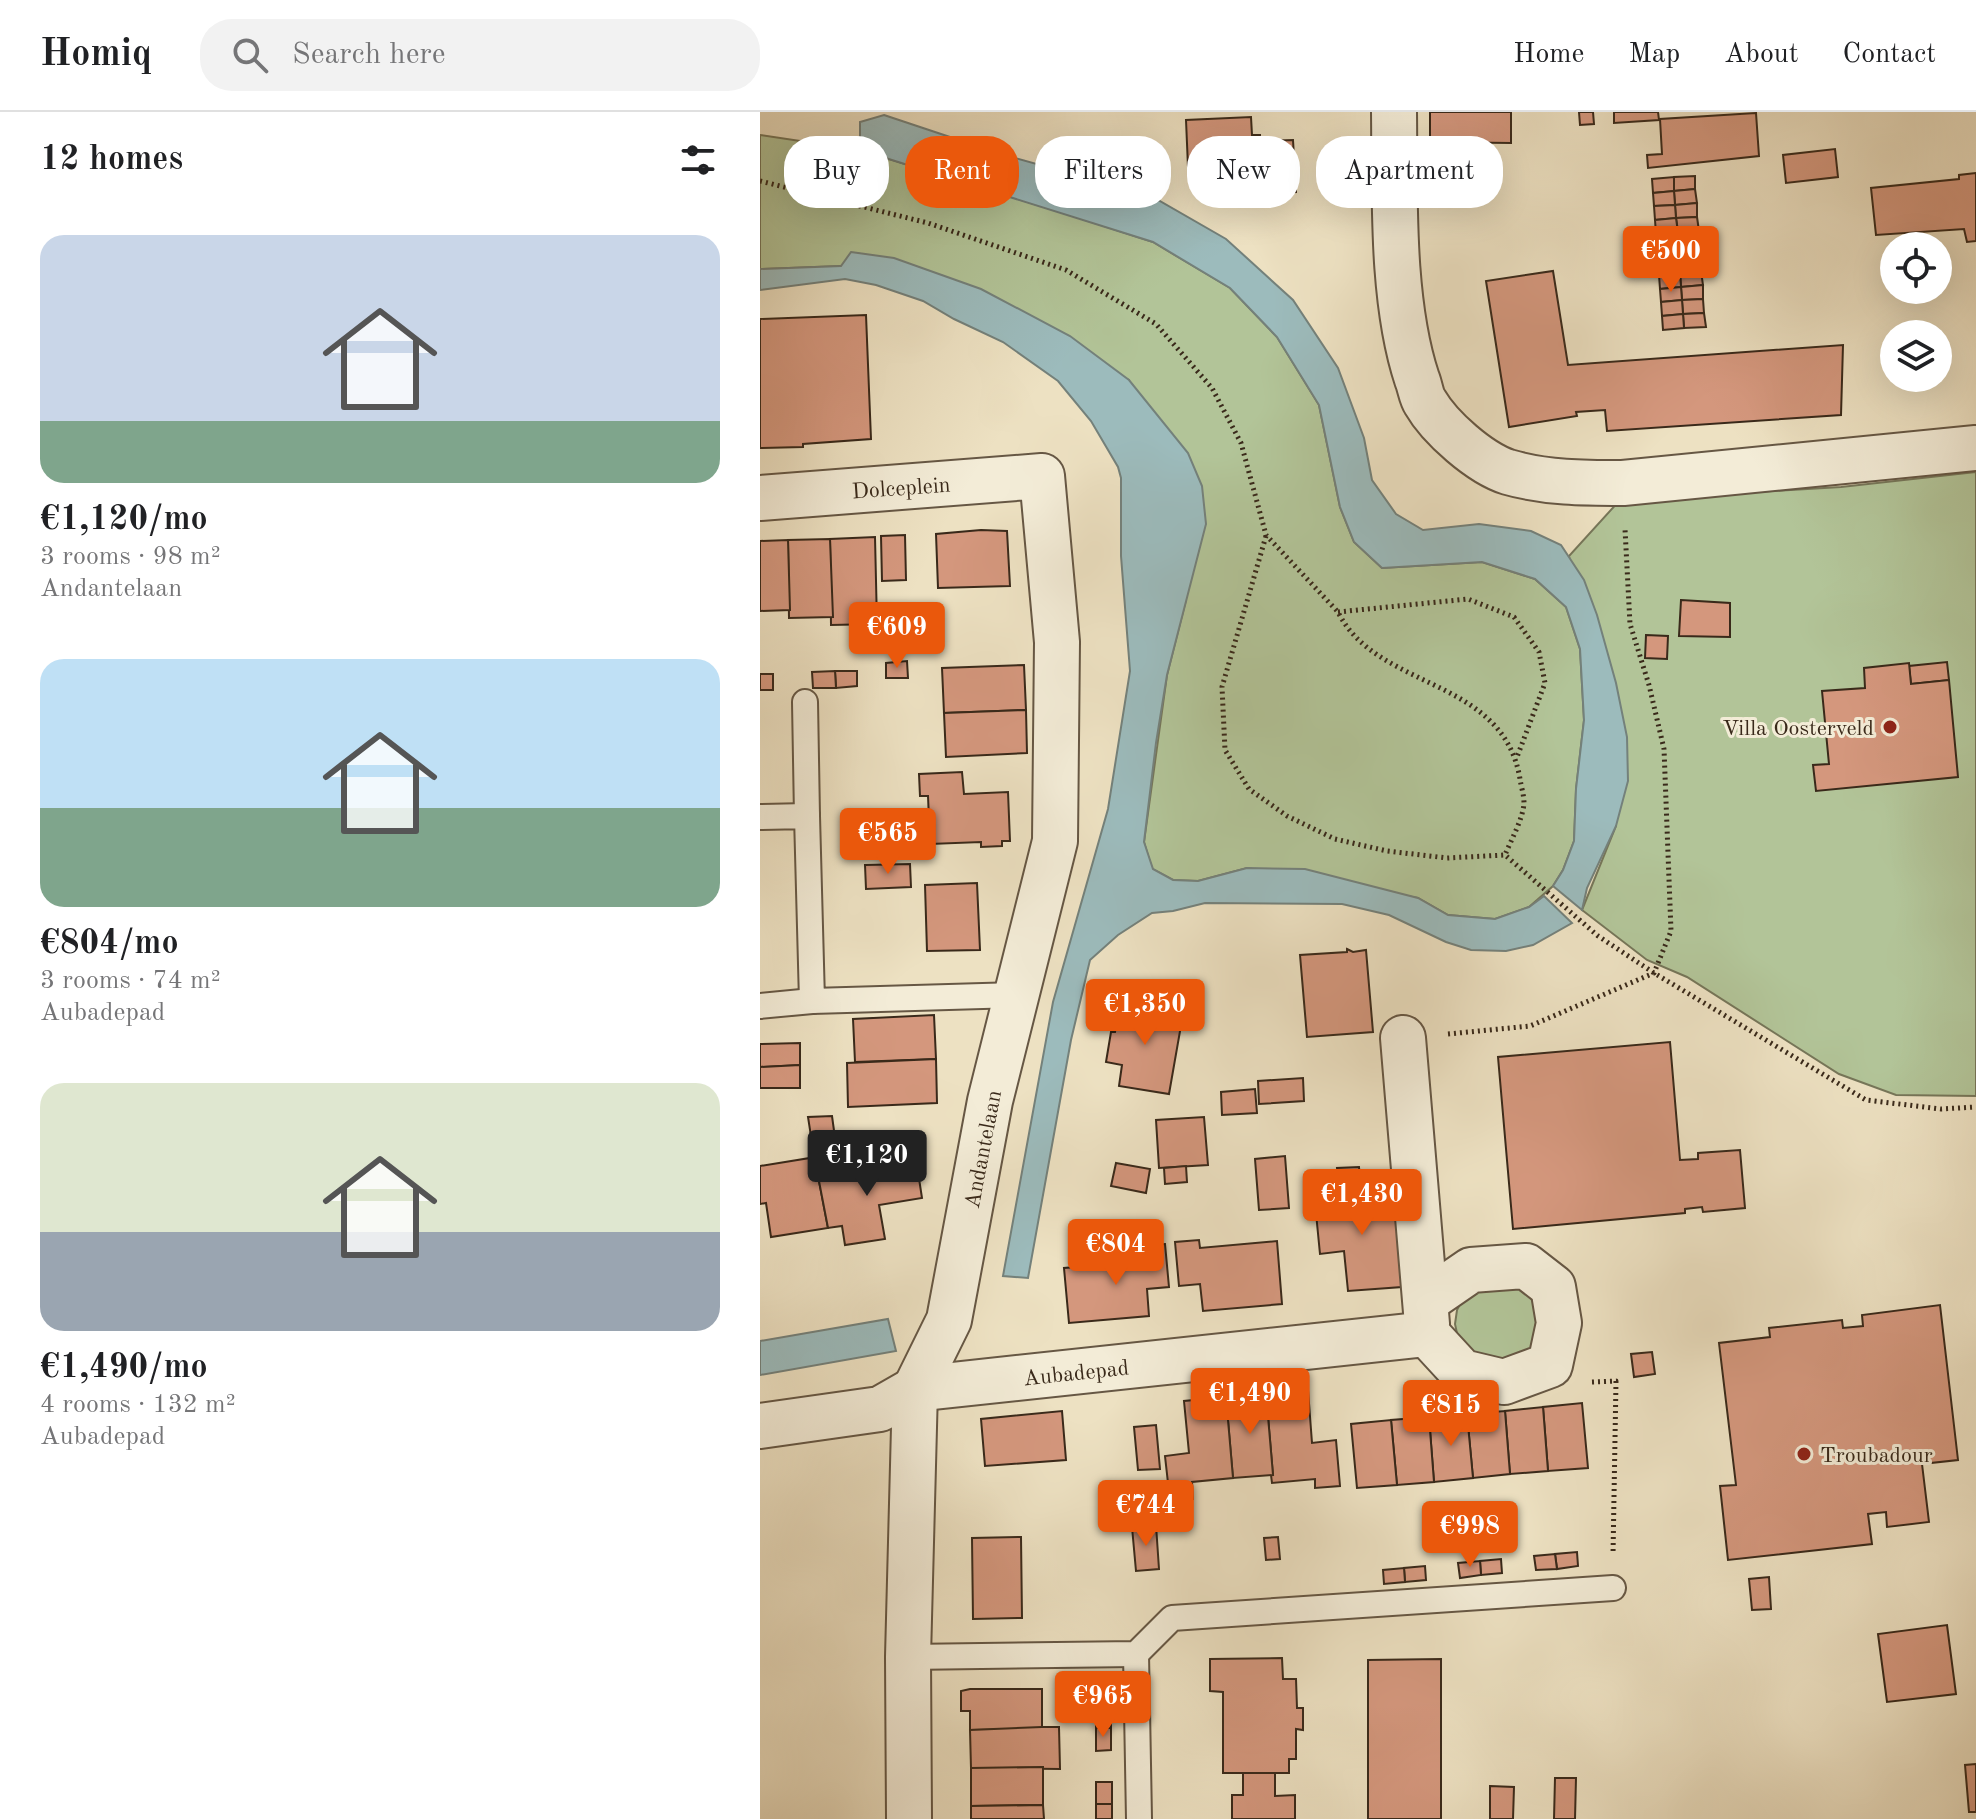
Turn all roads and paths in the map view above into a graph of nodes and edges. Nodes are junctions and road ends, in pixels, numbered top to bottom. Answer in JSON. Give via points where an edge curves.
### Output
{"nodes":[{"id":1,"x":1394,"y":112,"type":"edge"},
{"id":2,"x":760,"y":181,"type":"edge"},
{"id":3,"x":1976,"y":448,"type":"edge"},
{"id":4,"x":1042,"y":476,"type":"joint"},
{"id":5,"x":1623,"y":483,"type":"junction"},
{"id":6,"x":760,"y":498,"type":"edge"},
{"id":7,"x":1266,"y":535,"type":"junction"},
{"id":8,"x":1338,"y":612,"type":"junction"},
{"id":9,"x":805,"y":702,"type":"dead end"},
{"id":10,"x":1517,"y":758,"type":"junction"},
{"id":11,"x":807,"y":816,"type":"junction"},
{"id":12,"x":760,"y":817,"type":"edge"},
{"id":13,"x":1505,"y":855,"type":"junction"},
{"id":14,"x":1654,"y":973,"type":"junction"},
{"id":15,"x":1017,"y":995,"type":"junction"},
{"id":16,"x":812,"y":1001,"type":"junction"},
{"id":17,"x":760,"y":1006,"type":"edge"},
{"id":18,"x":1403,"y":1038,"type":"joint"},
{"id":19,"x":1976,"y":1107,"type":"edge"},
{"id":20,"x":1426,"y":1318,"type":"junction"},
{"id":21,"x":1616,"y":1381,"type":"dead end"},
{"id":22,"x":915,"y":1389,"type":"junction"},
{"id":23,"x":760,"y":1426,"type":"edge"},
{"id":24,"x":1613,"y":1588,"type":"joint"},
{"id":25,"x":1136,"y":1654,"type":"junction"},
{"id":26,"x":908,"y":1657,"type":"junction"},
{"id":27,"x":909,"y":1819,"type":"edge"},
{"id":28,"x":1139,"y":1819,"type":"edge"}],
"edges":[{"from":1,"to":5,"type":"street","via":[[1402,322],[1425,402],[1464,447],[1505,471],[1548,482]]},
{"from":2,"to":7,"type":"path","via":[[928,223],[1066,270],[1156,324],[1212,388],[1241,443]]},
{"from":3,"to":5,"type":"street"},
{"from":4,"to":6,"type":"street","name":"Dolceplein"},
{"from":4,"to":15,"type":"street","name":"Andantelaan","via":[[1057,642],[1055,841]]},
{"from":5,"to":14,"type":"path","via":[[1630,624],[1664,749],[1671,931]]},
{"from":7,"to":8,"type":"path"},
{"from":7,"to":13,"type":"path","via":[[1222,687],[1225,750],[1249,789],[1287,816],[1335,839],[1447,858]]},
{"from":8,"to":10,"type":"path","via":[[1346,627],[1384,658],[1479,708]]},
{"from":8,"to":10,"type":"path","via":[[1468,599],[1514,617],[1539,652],[1545,683]]},
{"from":9,"to":11,"type":"lane"},
{"from":10,"to":13,"type":"path","via":[[1524,805]]},
{"from":11,"to":12,"type":"lane"},
{"from":11,"to":16,"type":"lane"},
{"from":13,"to":14,"type":"path","via":[[1598,936]]},
{"from":14,"to":18,"type":"path","via":[[1530,1026]]},
{"from":14,"to":19,"type":"path","via":[[1866,1100],[1941,1109]]},
{"from":15,"to":16,"type":"lane"},
{"from":15,"to":22,"type":"street","name":"Andantelaan","via":[[990,1101],[949,1320]]},
{"from":16,"to":17,"type":"lane"},
{"from":18,"to":20,"type":"street"},
{"from":20,"to":20,"type":"street","via":[[1462,1372],[1504,1382],[1550,1365],[1559,1323],[1553,1287],[1526,1266],[1471,1270]]},
{"from":20,"to":22,"type":"street","name":"Aubadepad"},
{"from":21,"to":24,"type":"path"},
{"from":22,"to":23,"type":"street","via":[[880,1409]]},
{"from":22,"to":26,"type":"street","name":"Andantelaan"},
{"from":24,"to":25,"type":"lane","via":[[1172,1618]]},
{"from":25,"to":26,"type":"lane"},
{"from":25,"to":28,"type":"lane"},
{"from":26,"to":27,"type":"street","name":"Andantelaan"}]}
